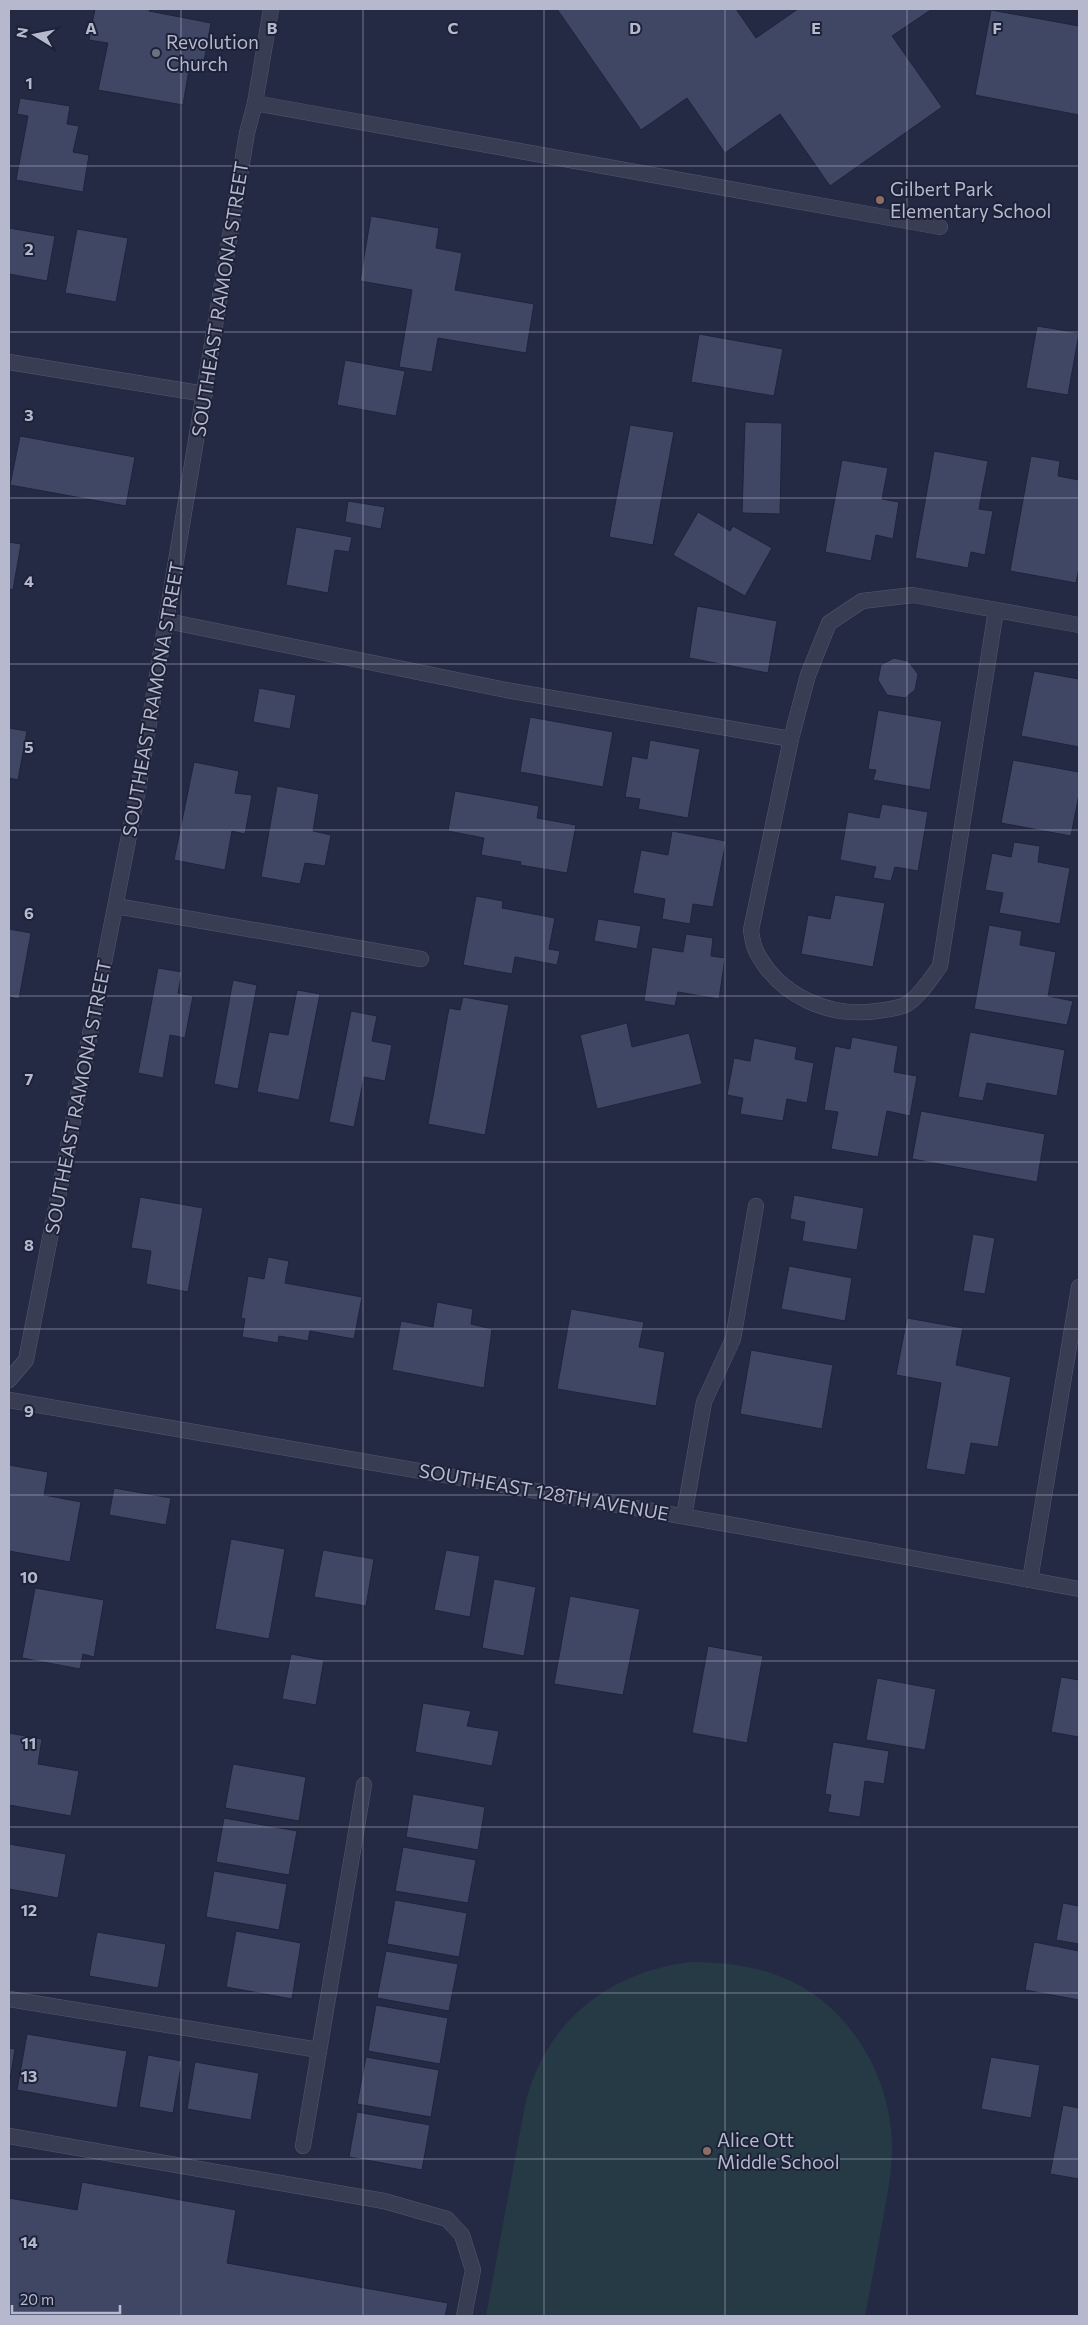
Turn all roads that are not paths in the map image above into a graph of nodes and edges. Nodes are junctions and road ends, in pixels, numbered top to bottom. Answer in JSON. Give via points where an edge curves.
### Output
{"nodes":[{"id":1,"x":271,"y":9,"type":"edge"},
{"id":2,"x":255,"y":103,"type":"junction"},
{"id":3,"x":940,"y":227,"type":"dead end"},
{"id":4,"x":9,"y":362,"type":"edge"},
{"id":5,"x":205,"y":394,"type":"junction"},
{"id":6,"x":996,"y":610,"type":"junction"},
{"id":7,"x":167,"y":621,"type":"junction"},
{"id":8,"x":1079,"y":625,"type":"edge"},
{"id":9,"x":791,"y":739,"type":"junction"},
{"id":10,"x":116,"y":906,"type":"junction"},
{"id":11,"x":421,"y":959,"type":"dead end"},
{"id":12,"x":756,"y":1206,"type":"dead end"},
{"id":13,"x":1079,"y":1287,"type":"edge"},
{"id":14,"x":9,"y":1380,"type":"edge"},
{"id":15,"x":9,"y":1400,"type":"edge"},
{"id":16,"x":684,"y":1516,"type":"junction"},
{"id":17,"x":1030,"y":1580,"type":"junction"},
{"id":18,"x":1079,"y":1589,"type":"edge"},
{"id":19,"x":364,"y":1785,"type":"dead end"},
{"id":20,"x":9,"y":1999,"type":"edge"},
{"id":21,"x":319,"y":2050,"type":"junction"},
{"id":22,"x":9,"y":2136,"type":"edge"},
{"id":23,"x":303,"y":2146,"type":"dead end"},
{"id":24,"x":464,"y":2316,"type":"edge"}],
"edges":[{"from":1,"to":2,"type":"street","name":"SOUTHEAST RAMONA STREET"},
{"from":2,"to":3,"type":"street"},
{"from":2,"to":5,"type":"street","name":"SOUTHEAST RAMONA STREET","via":[[247,133]]},
{"from":4,"to":5,"type":"street"},
{"from":5,"to":7,"type":"street","name":"SOUTHEAST RAMONA STREET"},
{"from":6,"to":8,"type":"street"},
{"from":6,"to":9,"type":"street","via":[[913,595],[862,601],[829,623],[808,675]]},
{"from":6,"to":9,"type":"street","via":[[940,966],[907,1004],[858,1014],[809,1002],[786,989],[756,951],[751,930]]},
{"from":7,"to":9,"type":"street","via":[[506,690]]},
{"from":7,"to":10,"type":"street","name":"SOUTHEAST RAMONA STREET"},
{"from":10,"to":11,"type":"street"},
{"from":10,"to":14,"type":"street","name":"SOUTHEAST RAMONA STREET","via":[[26,1360]]},
{"from":12,"to":16,"type":"street","via":[[733,1339],[704,1402]]},
{"from":13,"to":17,"type":"street"},
{"from":15,"to":16,"type":"street","name":"SOUTHEAST 128TH AVENUE"},
{"from":16,"to":17,"type":"street","name":"SOUTHEAST 128TH AVENUE"},
{"from":17,"to":18,"type":"street","name":"SOUTHEAST 128TH AVENUE"},
{"from":19,"to":21,"type":"street"},
{"from":20,"to":21,"type":"street"},
{"from":21,"to":23,"type":"street"},
{"from":22,"to":24,"type":"street","via":[[384,2201],[447,2219],[462,2235],[473,2270]]}]}
